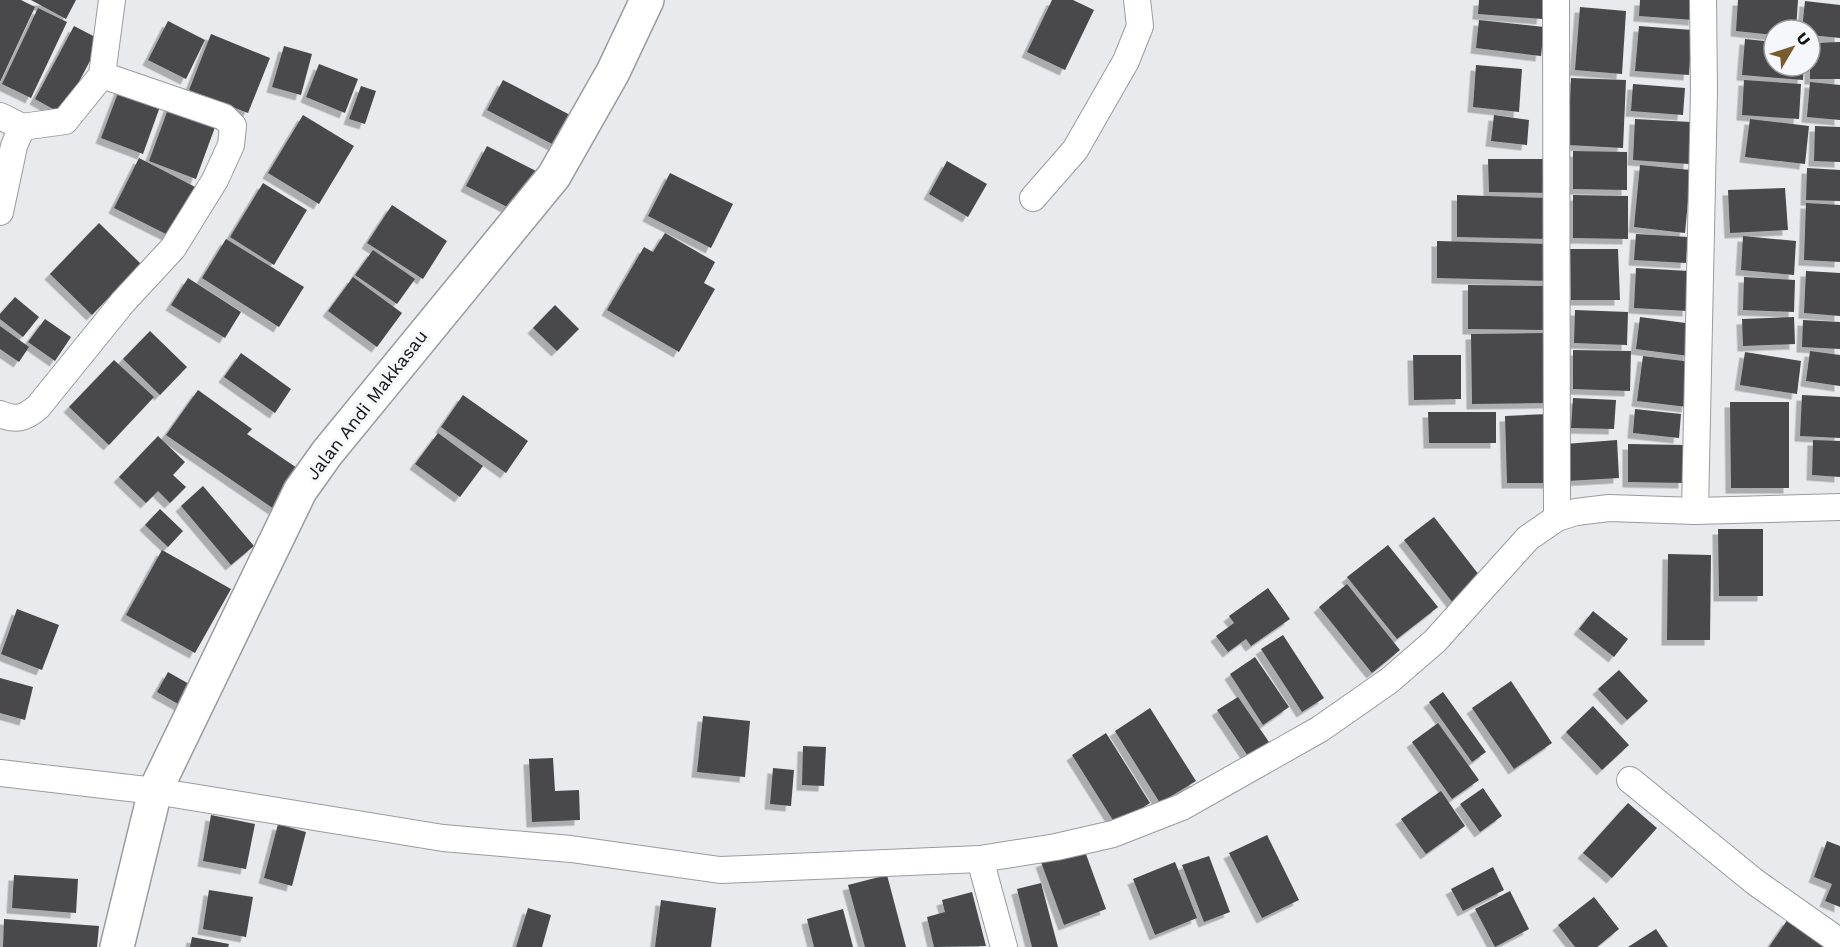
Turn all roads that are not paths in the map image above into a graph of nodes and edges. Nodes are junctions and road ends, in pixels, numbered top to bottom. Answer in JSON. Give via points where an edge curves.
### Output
{"nodes":[{"id":1,"x":112,"y":0,"type":"edge"},
{"id":2,"x":648,"y":0,"type":"edge"},
{"id":3,"x":1137,"y":0,"type":"edge"},
{"id":4,"x":1556,"y":0,"type":"edge"},
{"id":5,"x":1703,"y":0,"type":"edge"},
{"id":6,"x":102,"y":75,"type":"junction"},
{"id":7,"x":11,"y":122,"type":"edge"},
{"id":8,"x":1033,"y":198,"type":"dead end"},
{"id":9,"x":0,"y":212,"type":"edge"},
{"id":10,"x":0,"y":414,"type":"edge"},
{"id":11,"x":1840,"y":507,"type":"edge"},
{"id":12,"x":1695,"y":511,"type":"junction"},
{"id":13,"x":1557,"y":518,"type":"junction"},
{"id":14,"x":0,"y":773,"type":"edge"},
{"id":15,"x":1630,"y":780,"type":"dead end"},
{"id":16,"x":155,"y":791,"type":"junction"},
{"id":17,"x":980,"y":859,"type":"junction"},
{"id":18,"x":1840,"y":942,"type":"edge"},
{"id":19,"x":117,"y":947,"type":"edge"},
{"id":20,"x":1004,"y":947,"type":"edge"}],
"edges":[{"from":1,"to":6,"type":"street"},
{"from":2,"to":16,"type":"street","name":"Jalan Andi Makkasau","via":[[613,72],[554,176],[300,490]]},
{"from":3,"to":8,"type":"street","via":[[1140,26],[1126,61],[1075,150]]},
{"from":4,"to":13,"type":"street"},
{"from":5,"to":12,"type":"street"},
{"from":6,"to":7,"type":"street","via":[[64,121]]},
{"from":6,"to":10,"type":"street","via":[[224,117],[233,126],[231,145],[215,180],[173,248],[123,302],[38,407],[26,417]]},
{"from":7,"to":9,"type":"street","via":[[14,146]]},
{"from":11,"to":12,"type":"street"},
{"from":12,"to":13,"type":"street","via":[[1609,508]]},
{"from":13,"to":17,"type":"street","via":[[1528,538],[1420,654],[1320,729],[1182,807],[1113,834]]},
{"from":14,"to":16,"type":"street"},
{"from":15,"to":18,"type":"street","via":[[1755,882]]},
{"from":16,"to":17,"type":"street","via":[[443,838],[571,849],[720,870]]},
{"from":16,"to":19,"type":"street","name":"Jalan Andi Makkasau"},
{"from":17,"to":20,"type":"street"}]}
